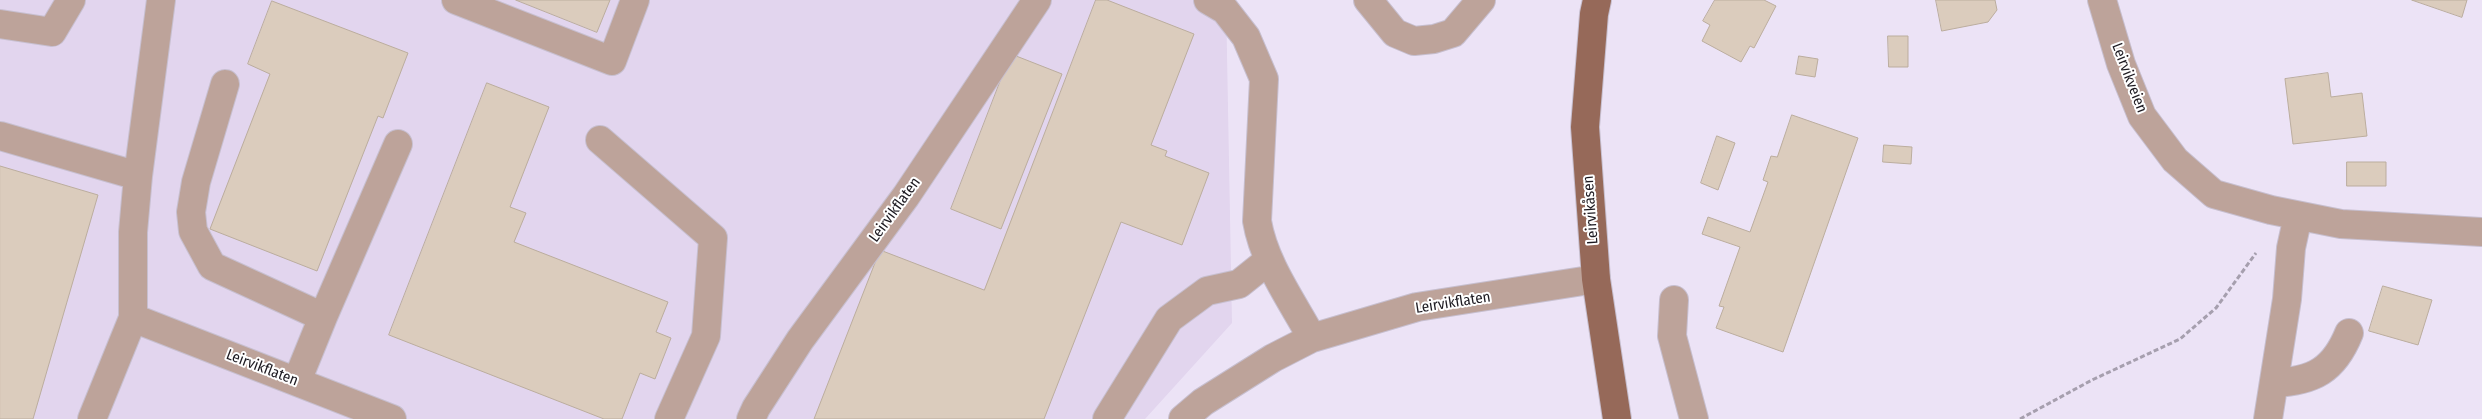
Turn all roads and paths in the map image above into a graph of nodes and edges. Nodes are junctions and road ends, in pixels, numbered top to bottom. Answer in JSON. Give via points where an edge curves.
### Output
{"nodes":[{"id":1,"x":71,"y":0,"type":"edge"},
{"id":2,"x":161,"y":0,"type":"edge"},
{"id":3,"x":456,"y":0,"type":"edge"},
{"id":4,"x":635,"y":0,"type":"edge"},
{"id":5,"x":1037,"y":0,"type":"edge"},
{"id":6,"x":1208,"y":0,"type":"edge"},
{"id":7,"x":1368,"y":0,"type":"edge"},
{"id":8,"x":1481,"y":0,"type":"edge"},
{"id":9,"x":1597,"y":0,"type":"edge"},
{"id":10,"x":2102,"y":0,"type":"edge"},
{"id":11,"x":0,"y":24,"type":"edge"},
{"id":12,"x":225,"y":84,"type":"dead end"},
{"id":13,"x":0,"y":136,"type":"edge"},
{"id":14,"x":600,"y":140,"type":"dead end"},
{"id":15,"x":398,"y":144,"type":"dead end"},
{"id":16,"x":138,"y":176,"type":"junction"},
{"id":17,"x":2271,"y":210,"type":"junction"},
{"id":18,"x":2298,"y":216,"type":"junction"},
{"id":19,"x":2482,"y":232,"type":"edge"},
{"id":20,"x":1269,"y":260,"type":"junction"},
{"id":21,"x":1596,"y":280,"type":"junction"},
{"id":22,"x":1674,"y":300,"type":"dead end"},
{"id":23,"x":323,"y":317,"type":"junction"},
{"id":24,"x":132,"y":318,"type":"junction"},
{"id":25,"x":2349,"y":333,"type":"dead end"},
{"id":26,"x":1312,"y":338,"type":"junction"},
{"id":27,"x":297,"y":381,"type":"junction"},
{"id":28,"x":2274,"y":383,"type":"junction"},
{"id":29,"x":92,"y":419,"type":"edge"},
{"id":30,"x":392,"y":419,"type":"edge"},
{"id":31,"x":669,"y":419,"type":"edge"},
{"id":32,"x":751,"y":419,"type":"edge"},
{"id":33,"x":1107,"y":419,"type":"edge"},
{"id":34,"x":1183,"y":419,"type":"edge"},
{"id":35,"x":1617,"y":419,"type":"edge"},
{"id":36,"x":1694,"y":419,"type":"edge"},
{"id":37,"x":2020,"y":419,"type":"edge"},
{"id":38,"x":2268,"y":419,"type":"edge"}],
"edges":[{"from":1,"to":11,"type":"street","via":[[52,32]]},
{"from":2,"to":16,"type":"street"},
{"from":3,"to":4,"type":"street","via":[[612,61]]},
{"from":5,"to":32,"type":"street","name":"Leirvikflaten","via":[[906,196],[800,340]]},
{"from":6,"to":20,"type":"street","via":[[1225,10],[1246,37],[1264,79],[1257,221]]},
{"from":7,"to":8,"type":"street","via":[[1395,33],[1414,41],[1434,40],[1453,33]]},
{"from":9,"to":21,"type":"main road","name":"Leirvikåsen","via":[[1585,127]]},
{"from":10,"to":17,"type":"street","name":"Leirvikveien","via":[[2121,64],[2142,116],[2175,160],[2214,194]]},
{"from":12,"to":23,"type":"street","via":[[196,182],[191,212],[193,232],[212,266]]},
{"from":13,"to":16,"type":"street"},
{"from":14,"to":31,"type":"street","via":[[713,238],[706,336]]},
{"from":15,"to":23,"type":"street"},
{"from":16,"to":24,"type":"street","via":[[133,232]]},
{"from":17,"to":18,"type":"street","name":"Leirvikveien"},
{"from":17,"to":37,"type":"path","via":[[2257,252],[2216,308],[2180,340],[2092,380]]},
{"from":18,"to":19,"type":"street","name":"Leirvikveien","via":[[2341,224]]},
{"from":18,"to":28,"type":"street"},
{"from":20,"to":26,"type":"street"},
{"from":20,"to":33,"type":"street","via":[[1239,284],[1207,291],[1169,319]]},
{"from":21,"to":26,"type":"street","name":"Leirvikflaten","via":[[1417,307]]},
{"from":21,"to":35,"type":"main road","name":"Leirvikåsen"},
{"from":22,"to":36,"type":"street","via":[[1672,336]]},
{"from":23,"to":27,"type":"street"},
{"from":24,"to":27,"type":"street","name":"Leirvikflaten"},
{"from":24,"to":29,"type":"street"},
{"from":25,"to":28,"type":"street","via":[[2343,349],[2317,375],[2298,382]]},
{"from":26,"to":34,"type":"street","name":"Leirvikflaten","via":[[1273,358],[1203,402]]},
{"from":27,"to":30,"type":"street","name":"Leirvikflaten"},
{"from":28,"to":38,"type":"street"}]}
